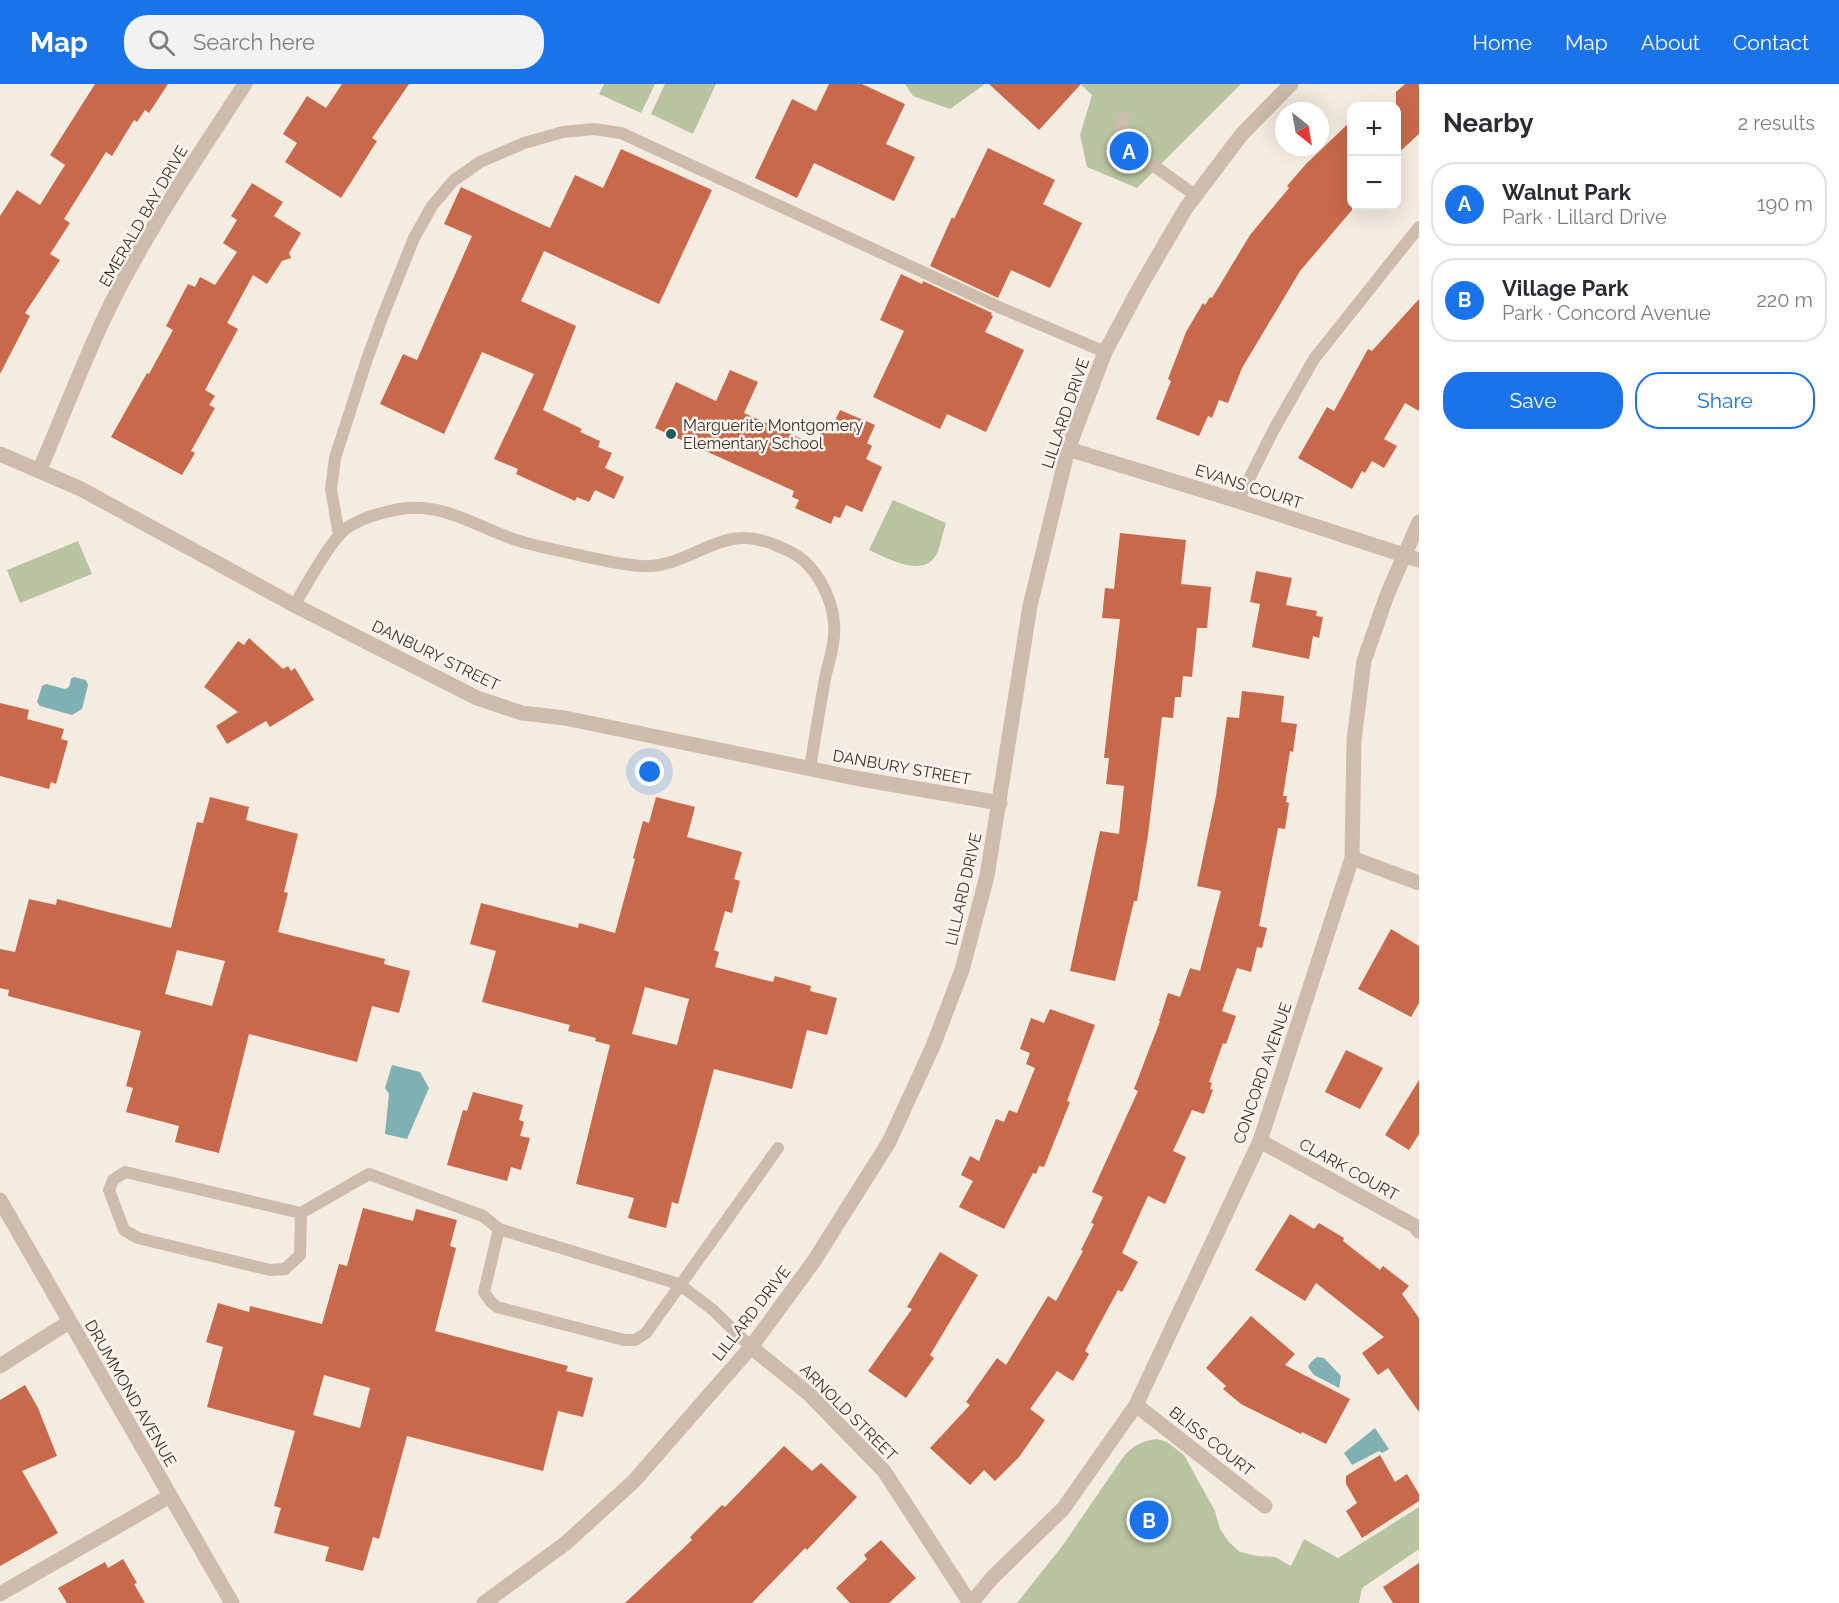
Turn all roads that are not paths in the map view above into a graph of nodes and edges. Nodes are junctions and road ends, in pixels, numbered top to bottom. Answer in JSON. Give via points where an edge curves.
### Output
{"nodes":[{"id":1,"x":244,"y":84,"type":"edge"},
{"id":2,"x":1291,"y":84,"type":"edge"},
{"id":3,"x":1124,"y":117,"type":"dead end"},
{"id":4,"x":1195,"y":195,"type":"junction"},
{"id":5,"x":1419,"y":227,"type":"edge"},
{"id":6,"x":1105,"y":352,"type":"junction"},
{"id":7,"x":1068,"y":448,"type":"junction"},
{"id":8,"x":0,"y":454,"type":"edge"},
{"id":9,"x":39,"y":471,"type":"junction"},
{"id":10,"x":1238,"y":501,"type":"junction"},
{"id":11,"x":1419,"y":522,"type":"edge"},
{"id":12,"x":339,"y":535,"type":"junction"},
{"id":13,"x":1412,"y":558,"type":"edge"},
{"id":14,"x":294,"y":606,"type":"junction"},
{"id":15,"x":810,"y":768,"type":"junction"},
{"id":16,"x":1000,"y":803,"type":"junction"},
{"id":17,"x":1352,"y":858,"type":"junction"},
{"id":18,"x":1419,"y":884,"type":"edge"},
{"id":19,"x":1260,"y":1141,"type":"junction"},
{"id":20,"x":778,"y":1148,"type":"dead end"},
{"id":21,"x":0,"y":1200,"type":"edge"},
{"id":22,"x":301,"y":1213,"type":"junction"},
{"id":23,"x":499,"y":1229,"type":"junction"},
{"id":24,"x":1419,"y":1231,"type":"edge"},
{"id":25,"x":679,"y":1284,"type":"junction"},
{"id":26,"x":69,"y":1322,"type":"junction"},
{"id":27,"x":751,"y":1347,"type":"junction"},
{"id":28,"x":0,"y":1366,"type":"edge"},
{"id":29,"x":1136,"y":1404,"type":"junction"},
{"id":30,"x":170,"y":1496,"type":"junction"},
{"id":31,"x":1265,"y":1506,"type":"dead end"},
{"id":32,"x":0,"y":1594,"type":"edge"},
{"id":33,"x":232,"y":1603,"type":"edge"},
{"id":34,"x":484,"y":1603,"type":"edge"},
{"id":35,"x":971,"y":1603,"type":"edge"}],
"edges":[{"from":1,"to":9,"type":"street","name":"EMERALD BAY DRIVE","via":[[130,267]]},
{"from":2,"to":4,"type":"street","name":"LILLARD DRIVE","via":[[1242,134]]},
{"from":3,"to":4,"type":"lane","via":[[1120,134],[1126,146]]},
{"from":4,"to":6,"type":"street","name":"LILLARD DRIVE"},
{"from":5,"to":10,"type":"lane","via":[[1314,358]]},
{"from":6,"to":7,"type":"street","name":"LILLARD DRIVE"},
{"from":6,"to":12,"type":"lane","via":[[621,133],[594,129],[563,132],[480,162],[453,181],[432,206],[414,238],[367,359],[335,458],[331,489]]},
{"from":7,"to":10,"type":"street","name":"EVANS COURT"},
{"from":7,"to":16,"type":"street","name":"LILLARD DRIVE","via":[[1030,606]]},
{"from":8,"to":9,"type":"street","name":"DANBURY STREET"},
{"from":9,"to":14,"type":"street","name":"DANBURY STREET","via":[[81,489]]},
{"from":10,"to":13,"type":"street","name":"EVANS COURT"},
{"from":11,"to":13,"type":"street","name":"CONCORD AVENUE"},
{"from":12,"to":14,"type":"lane"},
{"from":12,"to":15,"type":"lane","via":[[350,526],[383,513],[429,509],[540,547],[632,565],[662,564],[723,540],[748,537],[772,543],[809,565],[831,607],[835,633]]},
{"from":13,"to":17,"type":"street","name":"CONCORD AVENUE","via":[[1387,595],[1364,661],[1354,740]]},
{"from":14,"to":15,"type":"street","name":"DANBURY STREET","via":[[477,698],[522,712]]},
{"from":15,"to":16,"type":"street","name":"DANBURY STREET"},
{"from":16,"to":27,"type":"street","name":"LILLARD DRIVE","via":[[987,876],[962,970],[894,1132],[814,1261]]},
{"from":17,"to":18,"type":"street"},
{"from":17,"to":19,"type":"street","name":"CONCORD AVENUE"},
{"from":19,"to":24,"type":"street","name":"CLARK COURT"},
{"from":19,"to":29,"type":"street","name":"CONCORD AVENUE"},
{"from":20,"to":25,"type":"lane"},
{"from":21,"to":26,"type":"street","name":"DRUMMOND AVENUE"},
{"from":22,"to":22,"type":"lane","via":[[125,1172],[113,1180],[109,1190],[124,1230],[138,1238],[270,1270],[285,1269],[300,1255]]},
{"from":22,"to":23,"type":"lane","via":[[369,1174],[483,1216]]},
{"from":23,"to":25,"type":"lane"},
{"from":23,"to":25,"type":"lane","via":[[484,1292],[497,1307],[635,1341],[646,1333]]},
{"from":25,"to":27,"type":"lane"},
{"from":26,"to":28,"type":"street"},
{"from":26,"to":30,"type":"street","name":"DRUMMOND AVENUE"},
{"from":27,"to":34,"type":"street","name":"LILLARD DRIVE","via":[[634,1481],[566,1543]]},
{"from":27,"to":35,"type":"street","name":"ARNOLD STREET","via":[[809,1394],[884,1471]]},
{"from":29,"to":31,"type":"street","name":"BLISS COURT"},
{"from":29,"to":35,"type":"street","name":"CONCORD AVENUE","via":[[1063,1509]]},
{"from":30,"to":32,"type":"street"},
{"from":30,"to":33,"type":"street","name":"DRUMMOND AVENUE"}]}
